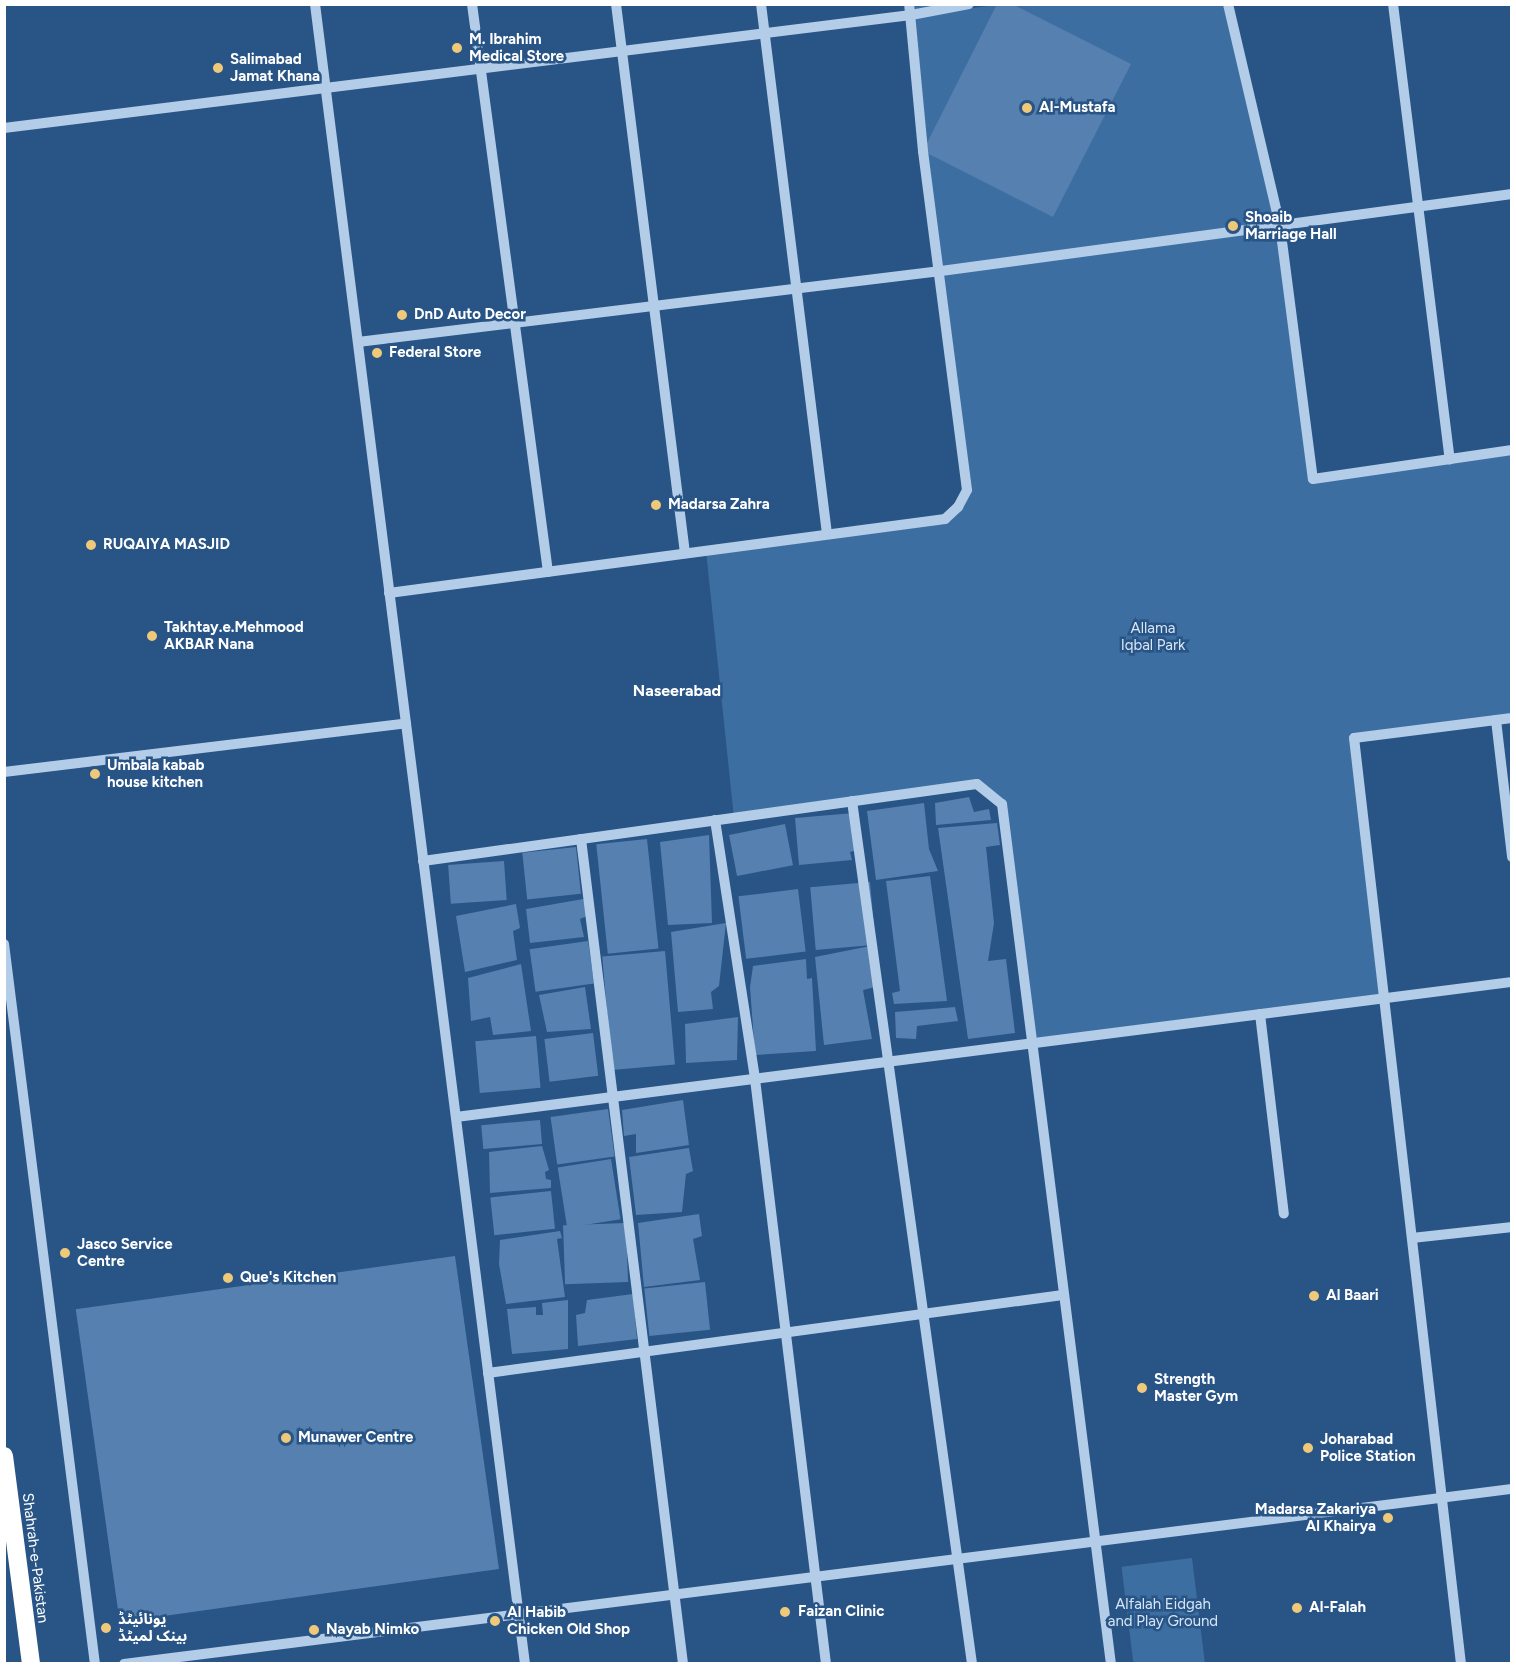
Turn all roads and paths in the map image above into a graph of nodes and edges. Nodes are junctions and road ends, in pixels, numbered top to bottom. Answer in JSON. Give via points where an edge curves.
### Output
{"nodes":[{"id":1,"x":315,"y":4,"type":"edge"},
{"id":2,"x":472,"y":4,"type":"edge"},
{"id":3,"x":616,"y":4,"type":"edge"},
{"id":4,"x":761,"y":4,"type":"edge"},
{"id":5,"x":969,"y":4,"type":"edge"},
{"id":6,"x":1228,"y":4,"type":"edge"},
{"id":7,"x":1393,"y":4,"type":"edge"},
{"id":8,"x":910,"y":10,"type":"edge"},
{"id":9,"x":765,"y":34,"type":"junction"},
{"id":10,"x":622,"y":51,"type":"junction"},
{"id":11,"x":481,"y":69,"type":"junction"},
{"id":12,"x":326,"y":88,"type":"junction"},
{"id":13,"x":4,"y":128,"type":"edge"},
{"id":14,"x":1512,"y":195,"type":"edge"},
{"id":15,"x":1420,"y":207,"type":"junction"},
{"id":16,"x":1280,"y":226,"type":"junction"},
{"id":17,"x":941,"y":271,"type":"junction"},
{"id":18,"x":797,"y":288,"type":"junction"},
{"id":19,"x":654,"y":306,"type":"junction"},
{"id":20,"x":515,"y":323,"type":"junction"},
{"id":21,"x":358,"y":342,"type":"junction"},
{"id":22,"x":1512,"y":450,"type":"edge"},
{"id":23,"x":1450,"y":459,"type":"junction"},
{"id":24,"x":827,"y":534,"type":"junction"},
{"id":25,"x":685,"y":554,"type":"junction"},
{"id":26,"x":548,"y":572,"type":"junction"},
{"id":27,"x":389,"y":593,"type":"junction"},
{"id":28,"x":1512,"y":718,"type":"edge"},
{"id":29,"x":1496,"y":720,"type":"junction"},
{"id":30,"x":406,"y":723,"type":"junction"},
{"id":31,"x":4,"y":772,"type":"edge"},
{"id":32,"x":852,"y":801,"type":"junction"},
{"id":33,"x":715,"y":820,"type":"junction"},
{"id":34,"x":581,"y":839,"type":"junction"},
{"id":35,"x":1512,"y":857,"type":"edge"},
{"id":36,"x":423,"y":861,"type":"junction"},
{"id":37,"x":4,"y":944,"type":"edge"},
{"id":38,"x":1512,"y":982,"type":"edge"},
{"id":39,"x":1384,"y":998,"type":"junction"},
{"id":40,"x":1260,"y":1014,"type":"junction"},
{"id":41,"x":1031,"y":1043,"type":"junction"},
{"id":42,"x":888,"y":1062,"type":"junction"},
{"id":43,"x":756,"y":1078,"type":"junction"},
{"id":44,"x":612,"y":1097,"type":"junction"},
{"id":45,"x":456,"y":1117,"type":"junction"},
{"id":46,"x":1284,"y":1214,"type":"dead end"},
{"id":47,"x":1512,"y":1227,"type":"edge"},
{"id":48,"x":1412,"y":1238,"type":"junction"},
{"id":49,"x":1063,"y":1295,"type":"junction"},
{"id":50,"x":923,"y":1314,"type":"junction"},
{"id":51,"x":786,"y":1333,"type":"junction"},
{"id":52,"x":644,"y":1352,"type":"junction"},
{"id":53,"x":488,"y":1373,"type":"junction"},
{"id":54,"x":4,"y":1456,"type":"edge"},
{"id":55,"x":1512,"y":1489,"type":"edge"},
{"id":56,"x":1442,"y":1498,"type":"junction"},
{"id":57,"x":1095,"y":1542,"type":"junction"},
{"id":58,"x":957,"y":1559,"type":"junction"},
{"id":59,"x":816,"y":1577,"type":"junction"},
{"id":60,"x":675,"y":1595,"type":"junction"},
{"id":61,"x":518,"y":1614,"type":"junction"},
{"id":62,"x":31,"y":1664,"type":"edge"},
{"id":63,"x":95,"y":1664,"type":"edge"},
{"id":64,"x":124,"y":1664,"type":"edge"},
{"id":65,"x":525,"y":1664,"type":"edge"},
{"id":66,"x":683,"y":1664,"type":"edge"},
{"id":67,"x":826,"y":1664,"type":"edge"},
{"id":68,"x":972,"y":1664,"type":"edge"},
{"id":69,"x":1111,"y":1664,"type":"edge"},
{"id":70,"x":1461,"y":1664,"type":"edge"}],
"edges":[{"from":1,"to":12,"type":"street"},
{"from":2,"to":11,"type":"street"},
{"from":3,"to":10,"type":"street"},
{"from":4,"to":9,"type":"street"},
{"from":5,"to":8,"type":"street"},
{"from":6,"to":16,"type":"street"},
{"from":7,"to":15,"type":"street"},
{"from":8,"to":9,"type":"street"},
{"from":8,"to":17,"type":"street","via":[[923,151]]},
{"from":9,"to":10,"type":"street"},
{"from":9,"to":18,"type":"street"},
{"from":10,"to":11,"type":"street"},
{"from":10,"to":19,"type":"street"},
{"from":11,"to":12,"type":"street"},
{"from":11,"to":20,"type":"street"},
{"from":12,"to":13,"type":"street"},
{"from":12,"to":21,"type":"street"},
{"from":14,"to":15,"type":"street"},
{"from":15,"to":16,"type":"street"},
{"from":15,"to":23,"type":"street"},
{"from":16,"to":17,"type":"street"},
{"from":16,"to":23,"type":"street","via":[[1313,479]]},
{"from":17,"to":18,"type":"street"},
{"from":17,"to":24,"type":"street","via":[[967,490],[958,507],[945,519]]},
{"from":18,"to":19,"type":"street"},
{"from":18,"to":24,"type":"street"},
{"from":19,"to":20,"type":"street"},
{"from":19,"to":25,"type":"street"},
{"from":20,"to":21,"type":"street"},
{"from":20,"to":26,"type":"street"},
{"from":21,"to":27,"type":"street"},
{"from":22,"to":23,"type":"street"},
{"from":24,"to":25,"type":"street"},
{"from":25,"to":26,"type":"street"},
{"from":26,"to":27,"type":"street"},
{"from":27,"to":30,"type":"street"},
{"from":28,"to":29,"type":"street"},
{"from":29,"to":35,"type":"street"},
{"from":29,"to":39,"type":"street","via":[[1354,738]]},
{"from":30,"to":31,"type":"street"},
{"from":30,"to":36,"type":"street"},
{"from":32,"to":33,"type":"street"},
{"from":32,"to":41,"type":"street","via":[[977,784],[1002,804]]},
{"from":32,"to":42,"type":"street"},
{"from":33,"to":34,"type":"street"},
{"from":33,"to":43,"type":"street"},
{"from":34,"to":36,"type":"street"},
{"from":34,"to":44,"type":"street"},
{"from":36,"to":45,"type":"street"},
{"from":37,"to":63,"type":"street"},
{"from":38,"to":39,"type":"street"},
{"from":39,"to":40,"type":"street"},
{"from":39,"to":48,"type":"street"},
{"from":40,"to":41,"type":"street"},
{"from":40,"to":46,"type":"street"},
{"from":41,"to":42,"type":"street"},
{"from":41,"to":49,"type":"street"},
{"from":42,"to":43,"type":"street"},
{"from":42,"to":50,"type":"street"},
{"from":43,"to":44,"type":"street"},
{"from":43,"to":51,"type":"street"},
{"from":44,"to":45,"type":"street"},
{"from":44,"to":52,"type":"street"},
{"from":45,"to":53,"type":"street"},
{"from":47,"to":48,"type":"street"},
{"from":48,"to":56,"type":"street"},
{"from":49,"to":50,"type":"street"},
{"from":49,"to":57,"type":"street"},
{"from":50,"to":51,"type":"street"},
{"from":50,"to":58,"type":"street"},
{"from":51,"to":52,"type":"street"},
{"from":51,"to":59,"type":"street"},
{"from":52,"to":53,"type":"street"},
{"from":52,"to":60,"type":"street"},
{"from":53,"to":61,"type":"street"},
{"from":54,"to":62,"type":"highway","name":"Shahrah-e-Pakistan"},
{"from":55,"to":56,"type":"street"},
{"from":56,"to":57,"type":"street"},
{"from":56,"to":70,"type":"street"},
{"from":57,"to":58,"type":"street"},
{"from":57,"to":69,"type":"street"},
{"from":58,"to":59,"type":"street"},
{"from":58,"to":68,"type":"street"},
{"from":59,"to":60,"type":"street"},
{"from":59,"to":67,"type":"street"},
{"from":60,"to":61,"type":"street"},
{"from":60,"to":66,"type":"street"},
{"from":61,"to":64,"type":"street"},
{"from":61,"to":65,"type":"street"}]}
